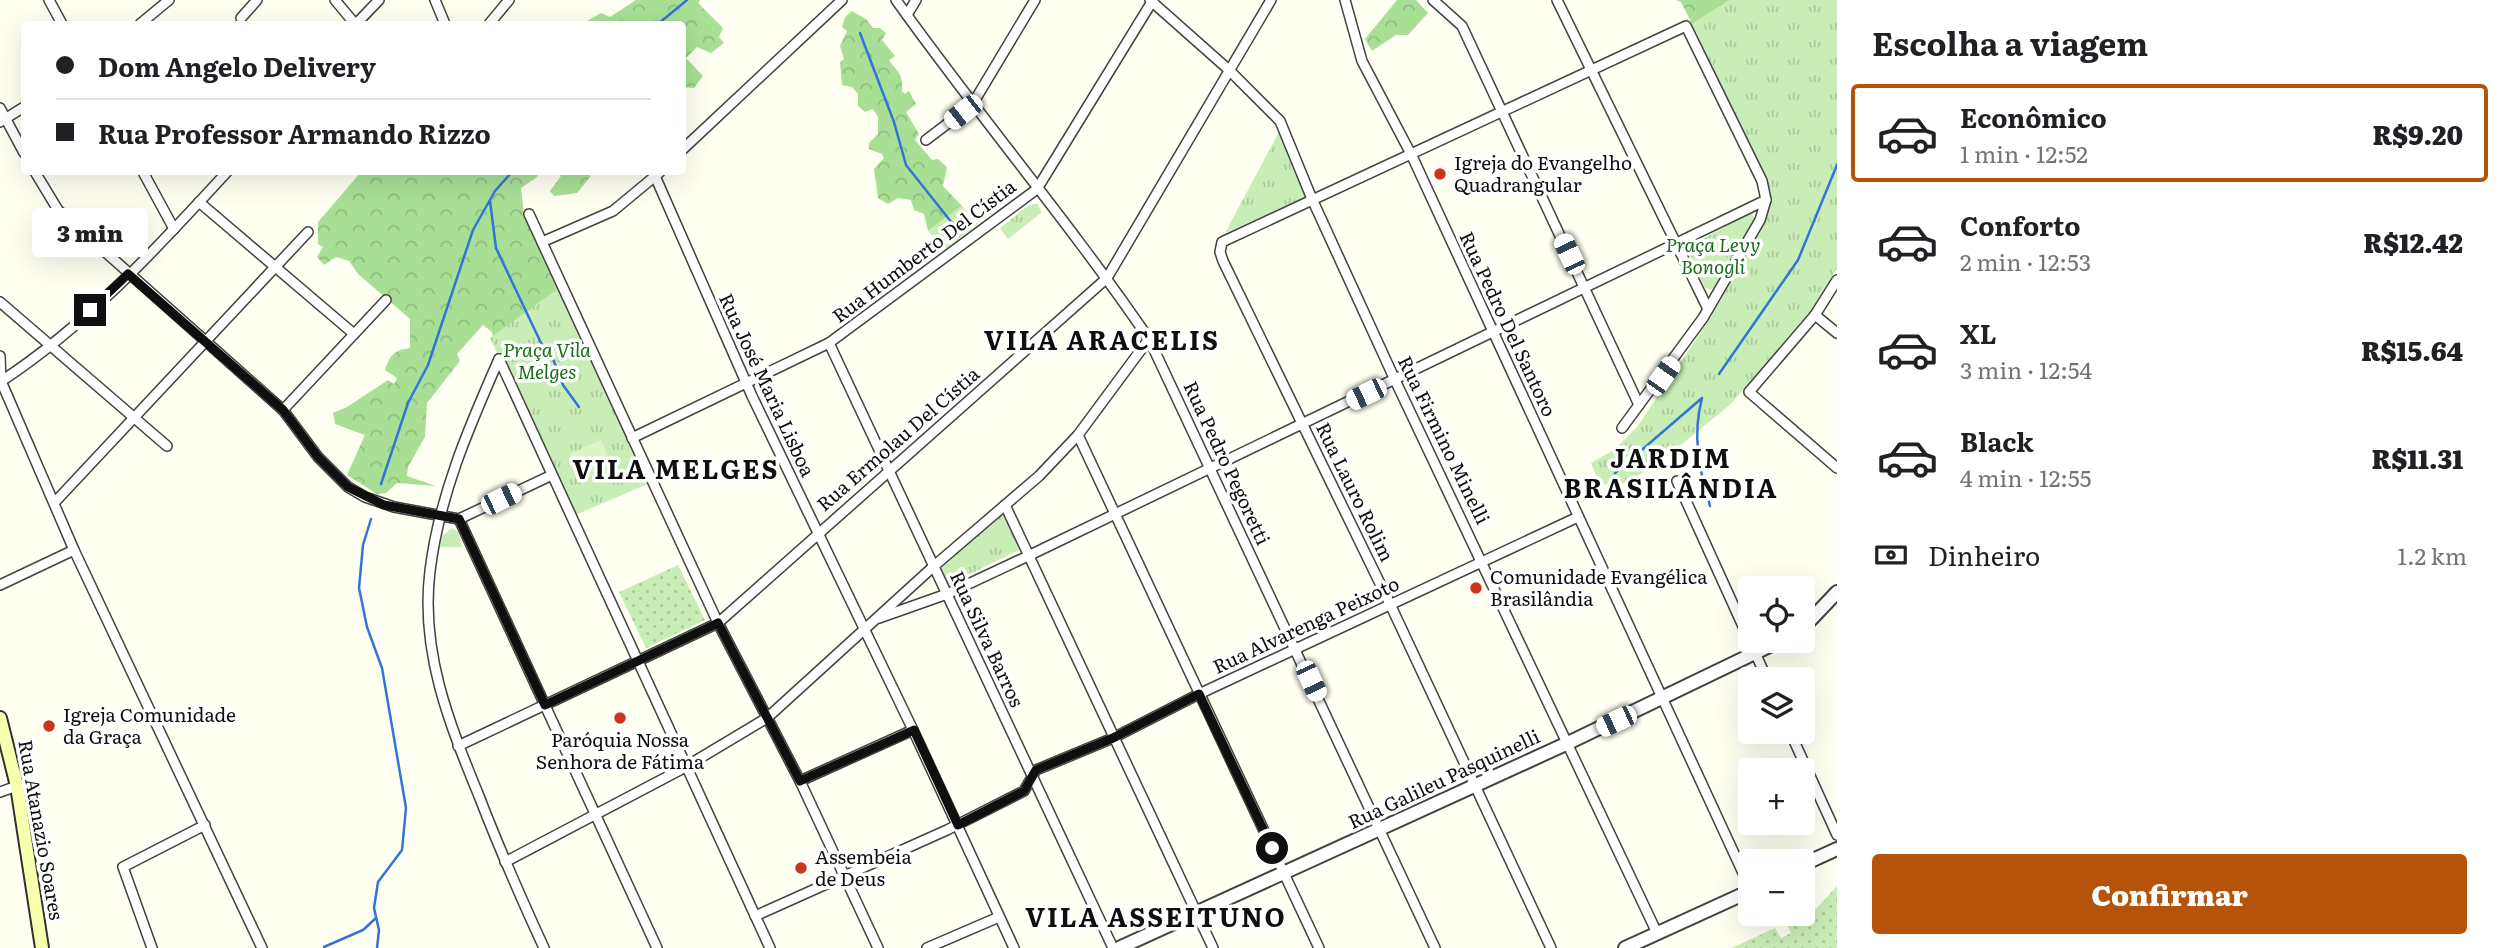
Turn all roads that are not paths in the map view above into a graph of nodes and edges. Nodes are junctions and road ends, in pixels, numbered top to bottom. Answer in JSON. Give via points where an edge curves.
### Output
{"nodes":[{"id":1,"x":49,"y":0,"type":"edge"},
{"id":2,"x":169,"y":0,"type":"edge"},
{"id":3,"x":257,"y":0,"type":"edge"},
{"id":4,"x":335,"y":0,"type":"edge"},
{"id":5,"x":379,"y":0,"type":"edge"},
{"id":6,"x":435,"y":0,"type":"edge"},
{"id":7,"x":509,"y":0,"type":"edge"},
{"id":8,"x":842,"y":0,"type":"edge"},
{"id":9,"x":896,"y":0,"type":"edge"},
{"id":10,"x":916,"y":0,"type":"edge"},
{"id":11,"x":1035,"y":0,"type":"edge"},
{"id":12,"x":1271,"y":0,"type":"edge"},
{"id":13,"x":1345,"y":0,"type":"edge"},
{"id":14,"x":1433,"y":0,"type":"edge"},
{"id":15,"x":1557,"y":0,"type":"edge"},
{"id":16,"x":1152,"y":1,"type":"edge"},
{"id":17,"x":906,"y":15,"type":"junction"},
{"id":18,"x":240,"y":18,"type":"dead end"},
{"id":19,"x":60,"y":21,"type":"edge"},
{"id":20,"x":144,"y":21,"type":"edge"},
{"id":21,"x":353,"y":21,"type":"edge"},
{"id":22,"x":359,"y":21,"type":"edge"},
{"id":23,"x":444,"y":21,"type":"edge"},
{"id":24,"x":492,"y":21,"type":"edge"},
{"id":25,"x":1592,"y":69,"type":"junction"},
{"id":26,"x":1228,"y":70,"type":"junction"},
{"id":27,"x":972,"y":105,"type":"junction"},
{"id":28,"x":0,"y":108,"type":"edge"},
{"id":29,"x":21,"y":109,"type":"edge"},
{"id":30,"x":1502,"y":111,"type":"junction"},
{"id":31,"x":3,"y":120,"type":"edge"},
{"id":32,"x":926,"y":140,"type":"dead end"},
{"id":33,"x":686,"y":146,"type":"edge"},
{"id":34,"x":21,"y":148,"type":"edge"},
{"id":35,"x":1412,"y":156,"type":"junction"},
{"id":36,"x":37,"y":175,"type":"edge"},
{"id":37,"x":145,"y":175,"type":"edge"},
{"id":38,"x":224,"y":175,"type":"edge"},
{"id":39,"x":656,"y":175,"type":"edge"},
{"id":40,"x":657,"y":175,"type":"edge"},
{"id":41,"x":1037,"y":189,"type":"junction"},
{"id":42,"x":1312,"y":199,"type":"junction"},
{"id":43,"x":1766,"y":200,"type":"junction"},
{"id":44,"x":199,"y":202,"type":"junction"},
{"id":45,"x":529,"y":214,"type":"dead end"},
{"id":46,"x":174,"y":229,"type":"junction"},
{"id":47,"x":308,"y":232,"type":"dead end"},
{"id":48,"x":542,"y":242,"type":"junction"},
{"id":49,"x":1677,"y":245,"type":"junction"},
{"id":50,"x":275,"y":267,"type":"junction"},
{"id":51,"x":128,"y":274,"type":"junction"},
{"id":52,"x":1107,"y":278,"type":"junction"},
{"id":53,"x":1837,"y":280,"type":"edge"},
{"id":54,"x":1585,"y":288,"type":"junction"},
{"id":55,"x":387,"y":300,"type":"dead end"},
{"id":56,"x":0,"y":302,"type":"edge"},
{"id":57,"x":1708,"y":309,"type":"junction"},
{"id":58,"x":1815,"y":315,"type":"junction"},
{"id":59,"x":1492,"y":333,"type":"junction"},
{"id":60,"x":1837,"y":333,"type":"edge"},
{"id":61,"x":354,"y":334,"type":"junction"},
{"id":62,"x":1149,"y":339,"type":"junction"},
{"id":63,"x":205,"y":342,"type":"junction"},
{"id":64,"x":829,"y":343,"type":"junction"},
{"id":65,"x":51,"y":346,"type":"junction"},
{"id":66,"x":0,"y":356,"type":"edge"},
{"id":67,"x":1395,"y":380,"type":"junction"},
{"id":68,"x":1,"y":381,"type":"edge"},
{"id":69,"x":747,"y":385,"type":"junction"},
{"id":70,"x":1639,"y":405,"type":"junction"},
{"id":71,"x":283,"y":410,"type":"junction"},
{"id":72,"x":134,"y":420,"type":"junction"},
{"id":73,"x":1303,"y":425,"type":"junction"},
{"id":74,"x":1622,"y":428,"type":"dead end"},
{"id":75,"x":1078,"y":435,"type":"junction"},
{"id":76,"x":632,"y":438,"type":"junction"},
{"id":77,"x":167,"y":446,"type":"dead end"},
{"id":78,"x":1837,"y":468,"type":"edge"},
{"id":79,"x":1210,"y":469,"type":"junction"},
{"id":80,"x":890,"y":472,"type":"junction"},
{"id":81,"x":552,"y":474,"type":"junction"},
{"id":82,"x":1677,"y":481,"type":"dead end"},
{"id":83,"x":55,"y":502,"type":"junction"},
{"id":84,"x":1005,"y":505,"type":"junction"},
{"id":85,"x":441,"y":514,"type":"junction"},
{"id":86,"x":1115,"y":514,"type":"junction"},
{"id":87,"x":1578,"y":517,"type":"junction"},
{"id":88,"x":459,"y":519,"type":"junction"},
{"id":89,"x":817,"y":533,"type":"junction"},
{"id":90,"x":74,"y":550,"type":"junction"},
{"id":91,"x":1028,"y":556,"type":"junction"},
{"id":92,"x":1483,"y":561,"type":"junction"},
{"id":93,"x":934,"y":566,"type":"junction"},
{"id":94,"x":0,"y":585,"type":"edge"},
{"id":95,"x":947,"y":594,"type":"junction"},
{"id":96,"x":1836,"y":595,"type":"edge"},
{"id":97,"x":1390,"y":604,"type":"junction"},
{"id":98,"x":1815,"y":616,"type":"edge"},
{"id":99,"x":879,"y":618,"type":"junction"},
{"id":100,"x":718,"y":623,"type":"junction"},
{"id":101,"x":865,"y":630,"type":"junction"},
{"id":102,"x":1296,"y":649,"type":"junction"},
{"id":103,"x":1756,"y":654,"type":"junction"},
{"id":104,"x":639,"y":663,"type":"junction"},
{"id":105,"x":1762,"y":667,"type":"edge"},
{"id":106,"x":1199,"y":694,"type":"junction"},
{"id":107,"x":1663,"y":698,"type":"junction"},
{"id":108,"x":545,"y":705,"type":"junction"},
{"id":109,"x":0,"y":718,"type":"edge"},
{"id":110,"x":767,"y":718,"type":"junction"},
{"id":111,"x":914,"y":730,"type":"junction"},
{"id":112,"x":1113,"y":738,"type":"junction"},
{"id":113,"x":1568,"y":743,"type":"junction"},
{"id":114,"x":1795,"y":744,"type":"edge"},
{"id":115,"x":458,"y":746,"type":"junction"},
{"id":116,"x":686,"y":766,"type":"junction"},
{"id":117,"x":1031,"y":778,"type":"junction"},
{"id":118,"x":800,"y":781,"type":"junction"},
{"id":119,"x":1476,"y":785,"type":"junction"},
{"id":120,"x":18,"y":786,"type":"junction"},
{"id":121,"x":0,"y":792,"type":"edge"},
{"id":122,"x":595,"y":815,"type":"junction"},
{"id":123,"x":205,"y":825,"type":"junction"},
{"id":124,"x":958,"y":825,"type":"junction"},
{"id":125,"x":1380,"y":830,"type":"junction"},
{"id":126,"x":1837,"y":835,"type":"edge"},
{"id":127,"x":1837,"y":849,"type":"edge"},
{"id":128,"x":1815,"y":859,"type":"edge"},
{"id":129,"x":505,"y":862,"type":"junction"},
{"id":130,"x":1738,"y":863,"type":"edge"},
{"id":131,"x":1283,"y":873,"type":"junction"},
{"id":132,"x":844,"y":876,"type":"junction"},
{"id":133,"x":1738,"y":895,"type":"edge"},
{"id":134,"x":1196,"y":912,"type":"junction"},
{"id":135,"x":755,"y":916,"type":"junction"},
{"id":136,"x":999,"y":917,"type":"junction"},
{"id":137,"x":1657,"y":933,"type":"junction"},
{"id":138,"x":42,"y":948,"type":"edge"},
{"id":139,"x":152,"y":948,"type":"edge"},
{"id":140,"x":262,"y":948,"type":"edge"},
{"id":141,"x":544,"y":948,"type":"edge"},
{"id":142,"x":657,"y":948,"type":"edge"},
{"id":143,"x":770,"y":948,"type":"edge"},
{"id":144,"x":878,"y":948,"type":"edge"},
{"id":145,"x":927,"y":948,"type":"edge"},
{"id":146,"x":1014,"y":948,"type":"edge"},
{"id":147,"x":1113,"y":948,"type":"edge"},
{"id":148,"x":1119,"y":948,"type":"edge"},
{"id":149,"x":1213,"y":948,"type":"edge"},
{"id":150,"x":1319,"y":948,"type":"edge"},
{"id":151,"x":1435,"y":948,"type":"edge"},
{"id":152,"x":1550,"y":948,"type":"edge"},
{"id":153,"x":1625,"y":948,"type":"edge"}],
"edges":[{"from":1,"to":19,"type":"street"},
{"from":2,"to":20,"type":"street"},
{"from":3,"to":18,"type":"street"},
{"from":4,"to":21,"type":"street"},
{"from":5,"to":22,"type":"street"},
{"from":6,"to":23,"type":"street"},
{"from":7,"to":24,"type":"street"},
{"from":8,"to":33,"type":"street"},
{"from":9,"to":17,"type":"street","name":"Rua Pedro Pegoretti"},
{"from":10,"to":17,"type":"street"},
{"from":11,"to":27,"type":"street"},
{"from":12,"to":26,"type":"street","name":"Rua Ermolau Del Cístia"},
{"from":13,"to":35,"type":"street","name":"Rua Pedro Del Santoro","via":[[1362,61]]},
{"from":14,"to":30,"type":"street","via":[[1462,26]]},
{"from":15,"to":25,"type":"street"},
{"from":16,"to":26,"type":"street","name":"Rua Firmino Minelli"},
{"from":16,"to":41,"type":"street","name":"Rua Humberto Del Cístia"},
{"from":17,"to":27,"type":"street","name":"Rua Pedro Pegoretti"},
{"from":25,"to":30,"type":"street"},
{"from":25,"to":43,"type":"street","via":[[1688,28],[1762,181]]},
{"from":25,"to":49,"type":"street"},
{"from":26,"to":42,"type":"street","name":"Rua Firmino Minelli","via":[[1280,121]]},
{"from":26,"to":52,"type":"street","name":"Rua Ermolau Del Cístia"},
{"from":27,"to":32,"type":"street"},
{"from":27,"to":41,"type":"street","name":"Rua Pedro Pegoretti"},
{"from":28,"to":31,"type":"street"},
{"from":29,"to":31,"type":"street"},
{"from":30,"to":35,"type":"street"},
{"from":30,"to":54,"type":"street"},
{"from":31,"to":34,"type":"street"},
{"from":35,"to":42,"type":"street"},
{"from":35,"to":59,"type":"street","name":"Rua Pedro Del Santoro"},
{"from":36,"to":51,"type":"street","via":[[58,210]]},
{"from":37,"to":46,"type":"street"},
{"from":38,"to":44,"type":"street"},
{"from":39,"to":48,"type":"street","via":[[613,211]]},
{"from":40,"to":69,"type":"street","name":"Rua José Maria Lisboa"},
{"from":41,"to":52,"type":"street","name":"Rua Pedro Pegoretti"},
{"from":41,"to":64,"type":"street","name":"Rua Humberto Del Cístia"},
{"from":42,"to":67,"type":"street","name":"Rua Firmino Minelli"},
{"from":42,"to":73,"type":"street","name":"Rua Lauro Rolim","via":[[1222,242],[1220,252]]},
{"from":43,"to":49,"type":"street"},
{"from":43,"to":57,"type":"street","via":[[1760,220]]},
{"from":44,"to":46,"type":"street"},
{"from":44,"to":50,"type":"street"},
{"from":45,"to":48,"type":"street"},
{"from":46,"to":51,"type":"street"},
{"from":47,"to":50,"type":"street"},
{"from":48,"to":76,"type":"street"},
{"from":49,"to":54,"type":"street"},
{"from":49,"to":57,"type":"street"},
{"from":50,"to":61,"type":"street"},
{"from":50,"to":63,"type":"street"},
{"from":51,"to":63,"type":"street"},
{"from":51,"to":65,"type":"street"},
{"from":52,"to":62,"type":"street","name":"Rua Pedro Pegoretti"},
{"from":52,"to":80,"type":"street","name":"Rua Ermolau Del Cístia"},
{"from":53,"to":58,"type":"street"},
{"from":54,"to":59,"type":"street"},
{"from":54,"to":70,"type":"street"},
{"from":55,"to":61,"type":"street"},
{"from":56,"to":65,"type":"street"},
{"from":57,"to":70,"type":"street"},
{"from":58,"to":60,"type":"street"},
{"from":58,"to":78,"type":"street","via":[[1749,395]]},
{"from":59,"to":67,"type":"street"},
{"from":59,"to":87,"type":"street","name":"Rua Pedro Del Santoro"},
{"from":61,"to":71,"type":"street"},
{"from":62,"to":75,"type":"street"},
{"from":62,"to":79,"type":"street","name":"Rua Pedro Pegoretti"},
{"from":63,"to":71,"type":"street"},
{"from":63,"to":72,"type":"street"},
{"from":64,"to":69,"type":"street","name":"Rua Humberto Del Cístia"},
{"from":64,"to":80,"type":"street","name":"Rua Silva Barros"},
{"from":65,"to":68,"type":"street"},
{"from":65,"to":72,"type":"street"},
{"from":66,"to":68,"type":"street"},
{"from":67,"to":73,"type":"street"},
{"from":67,"to":92,"type":"street","name":"Rua Firmino Minelli"},
{"from":68,"to":83,"type":"street"},
{"from":69,"to":76,"type":"street","name":"Rua Humberto Del Cístia"},
{"from":69,"to":89,"type":"street","name":"Rua José Maria Lisboa"},
{"from":70,"to":74,"type":"street"},
{"from":71,"to":85,"type":"street","via":[[318,457],[348,487],[384,505]]},
{"from":72,"to":77,"type":"street"},
{"from":72,"to":83,"type":"street"},
{"from":73,"to":79,"type":"street"},
{"from":73,"to":97,"type":"street","name":"Rua Lauro Rolim"},
{"from":75,"to":84,"type":"street"},
{"from":75,"to":86,"type":"street"},
{"from":76,"to":100,"type":"street"},
{"from":79,"to":86,"type":"street"},
{"from":79,"to":102,"type":"street","name":"Rua Pedro Pegoretti"},
{"from":80,"to":89,"type":"street","name":"Rua Ermolau Del Cístia"},
{"from":80,"to":93,"type":"street","name":"Rua Silva Barros"},
{"from":81,"to":85,"type":"street","via":[[499,359],[454,466]]},
{"from":81,"to":88,"type":"street"},
{"from":81,"to":104,"type":"street"},
{"from":82,"to":103,"type":"street"},
{"from":83,"to":90,"type":"street"},
{"from":84,"to":91,"type":"street"},
{"from":84,"to":93,"type":"street"},
{"from":85,"to":88,"type":"street"},
{"from":85,"to":115,"type":"street","via":[[430,570],[428,632],[433,667]]},
{"from":86,"to":91,"type":"street"},
{"from":86,"to":106,"type":"street"},
{"from":87,"to":92,"type":"street","name":"Rua Alvarenga Peixoto"},
{"from":87,"to":107,"type":"street","name":"Rua Pedro Del Santoro"},
{"from":88,"to":108,"type":"street"},
{"from":89,"to":100,"type":"street","name":"Rua Ermolau Del Cístia"},
{"from":89,"to":101,"type":"street","name":"Rua José Maria Lisboa"},
{"from":90,"to":94,"type":"street"},
{"from":90,"to":123,"type":"street"},
{"from":91,"to":95,"type":"street"},
{"from":91,"to":112,"type":"street"},
{"from":92,"to":97,"type":"street","name":"Rua Alvarenga Peixoto"},
{"from":92,"to":113,"type":"street","name":"Rua Firmino Minelli"},
{"from":93,"to":95,"type":"street","name":"Rua Silva Barros"},
{"from":93,"to":99,"type":"street"},
{"from":95,"to":99,"type":"street"},
{"from":95,"to":117,"type":"street","name":"Rua Silva Barros"},
{"from":96,"to":98,"type":"street"},
{"from":97,"to":102,"type":"street","name":"Rua Alvarenga Peixoto"},
{"from":97,"to":119,"type":"street","name":"Rua Lauro Rolim"},
{"from":99,"to":101,"type":"street"},
{"from":100,"to":104,"type":"street","name":"Rua Ermolau Del Cístia"},
{"from":100,"to":110,"type":"street"},
{"from":101,"to":110,"type":"street"},
{"from":101,"to":111,"type":"street","name":"Rua José Maria Lisboa"},
{"from":102,"to":106,"type":"street","name":"Rua Alvarenga Peixoto"},
{"from":102,"to":125,"type":"street","name":"Rua Pedro Pegoretti"},
{"from":103,"to":105,"type":"street"},
{"from":103,"to":107,"type":"street","name":"Rua Galileu Pasquinelli"},
{"from":104,"to":108,"type":"street","name":"Rua Ermolau Del Cístia"},
{"from":104,"to":116,"type":"street"},
{"from":106,"to":112,"type":"street","name":"Rua Alvarenga Peixoto"},
{"from":106,"to":131,"type":"street"},
{"from":107,"to":113,"type":"street","name":"Rua Galileu Pasquinelli"},
{"from":107,"to":130,"type":"street"},
{"from":108,"to":115,"type":"street","name":"Rua Ermolau Del Cístia"},
{"from":108,"to":122,"type":"street"},
{"from":109,"to":120,"type":"main road","name":"Rua Atanazio Soares"},
{"from":110,"to":116,"type":"street"},
{"from":110,"to":118,"type":"street"},
{"from":111,"to":118,"type":"street"},
{"from":111,"to":124,"type":"street","name":"Rua José Maria Lisboa"},
{"from":112,"to":117,"type":"street","name":"Rua Alvarenga Peixoto","via":[[1036,770]]},
{"from":112,"to":134,"type":"street"},
{"from":113,"to":119,"type":"street","name":"Rua Galileu Pasquinelli"},
{"from":113,"to":137,"type":"street","name":"Rua Firmino Minelli"},
{"from":114,"to":126,"type":"street"},
{"from":115,"to":129,"type":"street"},
{"from":116,"to":122,"type":"street"},
{"from":116,"to":135,"type":"street"},
{"from":117,"to":124,"type":"street","name":"Rua Alvarenga Peixoto","via":[[1024,791]]},
{"from":117,"to":147,"type":"street","name":"Rua Silva Barros"},
{"from":118,"to":132,"type":"street"},
{"from":119,"to":125,"type":"street","name":"Rua Galileu Pasquinelli"},
{"from":119,"to":152,"type":"street","name":"Rua Lauro Rolim"},
{"from":120,"to":121,"type":"street"},
{"from":120,"to":138,"type":"main road","name":"Rua Atanazio Soares"},
{"from":122,"to":129,"type":"street"},
{"from":122,"to":142,"type":"street"},
{"from":123,"to":139,"type":"street","via":[[126,864],[123,873]]},
{"from":123,"to":140,"type":"street"},
{"from":124,"to":132,"type":"street","name":"Rua Alvarenga Peixoto"},
{"from":124,"to":136,"type":"street","name":"Rua José Maria Lisboa"},
{"from":125,"to":131,"type":"street","name":"Rua Galileu Pasquinelli"},
{"from":125,"to":151,"type":"street","name":"Rua Pedro Pegoretti"},
{"from":127,"to":128,"type":"street"},
{"from":129,"to":141,"type":"street"},
{"from":131,"to":134,"type":"street","name":"Rua Galileu Pasquinelli"},
{"from":131,"to":150,"type":"street"},
{"from":132,"to":135,"type":"street","name":"Rua Alvarenga Peixoto"},
{"from":132,"to":144,"type":"street"},
{"from":133,"to":137,"type":"street"},
{"from":134,"to":148,"type":"street","name":"Rua Galileu Pasquinelli"},
{"from":134,"to":149,"type":"street"},
{"from":135,"to":143,"type":"street"},
{"from":136,"to":145,"type":"street"},
{"from":136,"to":146,"type":"street","name":"Rua José Maria Lisboa"},
{"from":137,"to":153,"type":"street"}]}
